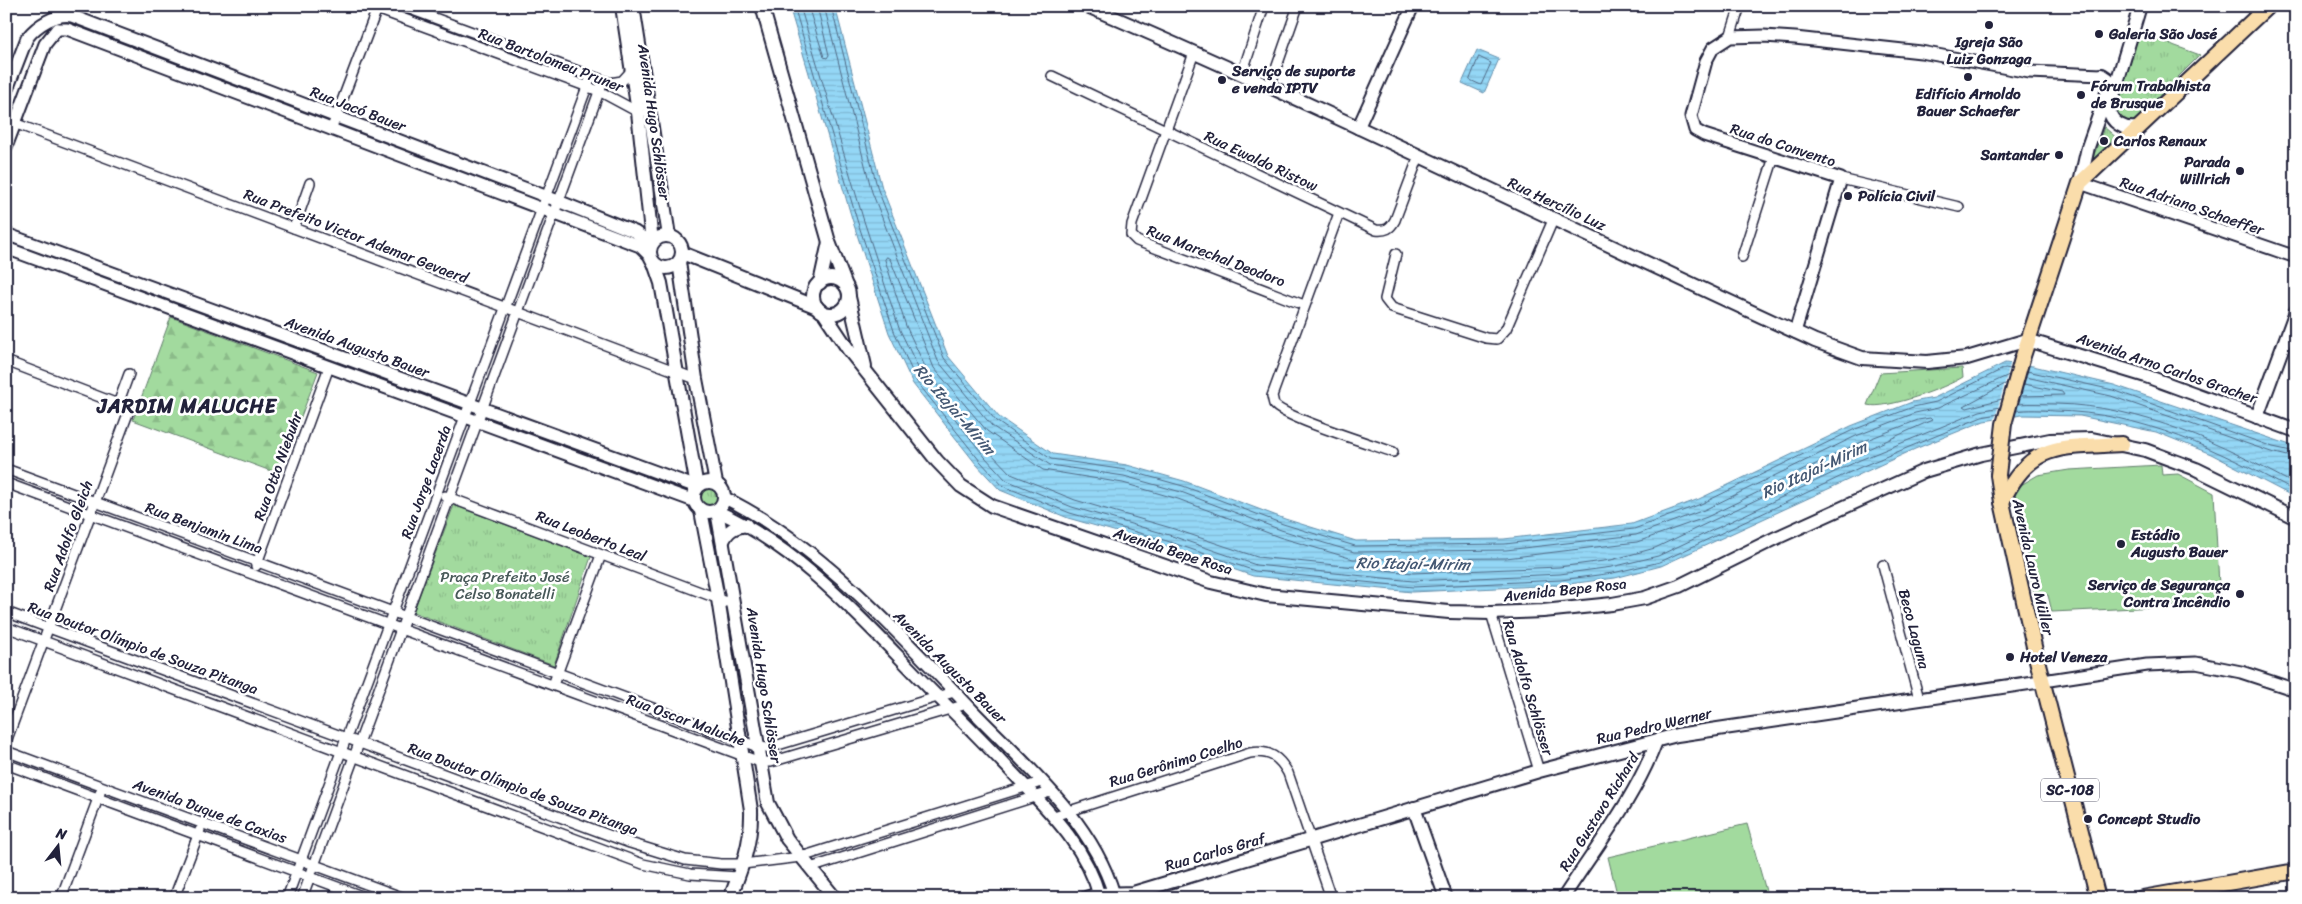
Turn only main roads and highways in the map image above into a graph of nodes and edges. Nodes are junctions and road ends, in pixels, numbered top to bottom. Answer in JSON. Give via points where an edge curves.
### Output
{"nodes":[{"id":1,"x":622,"y":6,"type":"edge"},
{"id":2,"x":633,"y":6,"type":"edge"},
{"id":3,"x":762,"y":6,"type":"edge"},
{"id":4,"x":1087,"y":6,"type":"edge"},
{"id":5,"x":2140,"y":6,"type":"edge"},
{"id":6,"x":2268,"y":6,"type":"edge"},
{"id":7,"x":2132,"y":30,"type":"junction"},
{"id":8,"x":2138,"y":128,"type":"junction"},
{"id":9,"x":2080,"y":184,"type":"junction"},
{"id":10,"x":669,"y":236,"type":"junction"},
{"id":11,"x":829,"y":242,"type":"junction"},
{"id":12,"x":652,"y":251,"type":"junction"},
{"id":13,"x":680,"y":257,"type":"junction"},
{"id":14,"x":818,"y":285,"type":"junction"},
{"id":15,"x":778,"y":292,"type":"junction"},
{"id":16,"x":848,"y":292,"type":"junction"},
{"id":17,"x":821,"y":310,"type":"junction"},
{"id":18,"x":2296,"y":311,"type":"edge"},
{"id":19,"x":2027,"y":340,"type":"junction"},
{"id":20,"x":867,"y":371,"type":"junction"},
{"id":21,"x":2257,"y":417,"type":"junction"},
{"id":22,"x":2296,"y":431,"type":"edge"},
{"id":23,"x":2122,"y":444,"type":"junction"},
{"id":24,"x":716,"y":483,"type":"junction"},
{"id":25,"x":697,"y":487,"type":"junction"},
{"id":26,"x":2002,"y":502,"type":"junction"},
{"id":27,"x":698,"y":506,"type":"junction"},
{"id":28,"x":717,"y":510,"type":"junction"},
{"id":29,"x":2296,"y":518,"type":"edge"},
{"id":30,"x":746,"y":525,"type":"road end"},
{"id":31,"x":723,"y":542,"type":"junction"},
{"id":32,"x":2042,"y":681,"type":"junction"},
{"id":33,"x":1414,"y":808,"type":"junction"},
{"id":34,"x":1311,"y":840,"type":"joint"},
{"id":35,"x":2296,"y":871,"type":"edge"},
{"id":36,"x":1121,"y":895,"type":"edge"},
{"id":37,"x":1095,"y":897,"type":"edge"},
{"id":38,"x":730,"y":898,"type":"edge"},
{"id":39,"x":835,"y":898,"type":"edge"},
{"id":40,"x":1446,"y":898,"type":"edge"},
{"id":41,"x":2098,"y":898,"type":"edge"},
{"id":42,"x":2142,"y":898,"type":"edge"}],
"edges":[{"from":1,"to":12,"type":"main road","name":"Avenida Hugo Schlösser","via":[[638,112]]},
{"from":2,"to":10,"type":"main road","name":"Avenida Hugo Schlösser"},
{"from":3,"to":11,"type":"main road","name":"Avenida Bepe Rosa"},
{"from":4,"to":19,"type":"main road","name":"Rua Hercílio Luz","via":[[1270,86],[1833,348],[1862,358],[1926,362],[1967,358]]},
{"from":5,"to":7,"type":"main road"},
{"from":6,"to":8,"type":"main road"},
{"from":7,"to":8,"type":"main road","via":[[2108,109],[2113,121],[2130,130]]},
{"from":7,"to":9,"type":"main road","via":[[2123,42],[2112,72],[2102,75],[2110,84],[2088,147]]},
{"from":8,"to":9,"type":"main road"},
{"from":9,"to":19,"type":"main road"},
{"from":10,"to":12,"type":"main road","via":[[660,236]]},
{"from":10,"to":13,"type":"main road","via":[[677,240]]},
{"from":11,"to":14,"type":"main road"},
{"from":11,"to":16,"type":"main road","name":"Avenida Bepe Rosa"},
{"from":12,"to":13,"type":"main road","via":[[666,268]]},
{"from":12,"to":25,"type":"main road","name":"Avenida Hugo Schlösser","via":[[678,372]]},
{"from":13,"to":15,"type":"main road"},
{"from":13,"to":24,"type":"main road","via":[[696,379]]},
{"from":14,"to":15,"type":"main road","via":[[800,292]]},
{"from":14,"to":16,"type":"main road","via":[[830,278],[837,279]]},
{"from":14,"to":17,"type":"main road","via":[[813,298]]},
{"from":15,"to":17,"type":"main road"},
{"from":16,"to":17,"type":"main road","via":[[843,310],[834,314]]},
{"from":16,"to":20,"type":"main road","name":"Avenida Bepe Rosa"},
{"from":17,"to":20,"type":"main road","name":"Avenida Bepe Rosa"},
{"from":18,"to":21,"type":"main road"},
{"from":19,"to":21,"type":"main road","name":"Avenida Arno Carlos Gracher","via":[[2146,376]]},
{"from":19,"to":26,"type":"main road","name":"Avenida Lauro Müller","number":"SC-108","bridge":true,"via":[[2004,424],[1998,475]]},
{"from":20,"to":23,"type":"main road","name":"Avenida Bepe Rosa","via":[[950,476],[975,497],[1008,513],[1249,592],[1328,602],[1491,613],[1612,604],[1665,591],[1882,489],[1957,460],[2050,440],[2092,439]]},
{"from":21,"to":22,"type":"main road","name":"Avenida Arno Carlos Gracher"},
{"from":23,"to":26,"type":"main road","via":[[2073,447],[2037,456],[2013,482]]},
{"from":23,"to":29,"type":"main road","name":"Avenida Bepe Rosa","via":[[2196,469]]},
{"from":24,"to":25,"type":"main road","via":[[706,482]]},
{"from":24,"to":28,"type":"main road","via":[[725,498]]},
{"from":25,"to":27,"type":"main road"},
{"from":26,"to":32,"type":"main road","name":"Avenida Lauro Müller","number":"SC-108"},
{"from":27,"to":28,"type":"main road","via":[[709,513]]},
{"from":27,"to":38,"type":"main road","name":"Avenida Hugo Schlösser","via":[[718,599],[752,823],[743,864]]},
{"from":28,"to":31,"type":"main road","name":"Avenida Hugo Schlösser"},
{"from":30,"to":31,"type":"main road","via":[[734,527]]},
{"from":31,"to":39,"type":"main road","name":"Avenida Hugo Schlösser","via":[[760,762],[772,813],[787,840]]},
{"from":32,"to":33,"type":"main road","name":"Rua Pedro Werner","via":[[1723,727],[1656,740]]},
{"from":32,"to":41,"type":"main road","name":"Avenida Lauro Müller","number":"SC-108"},
{"from":33,"to":34,"type":"main road","name":"Rua Pedro Werner"},
{"from":33,"to":40,"type":"main road"},
{"from":34,"to":36,"type":"main road","name":"Rua Carlos Graf"},
{"from":35,"to":42,"type":"main road"},
{"from":36,"to":37,"type":"main road","name":"Rua Carlos Graf"}]}
